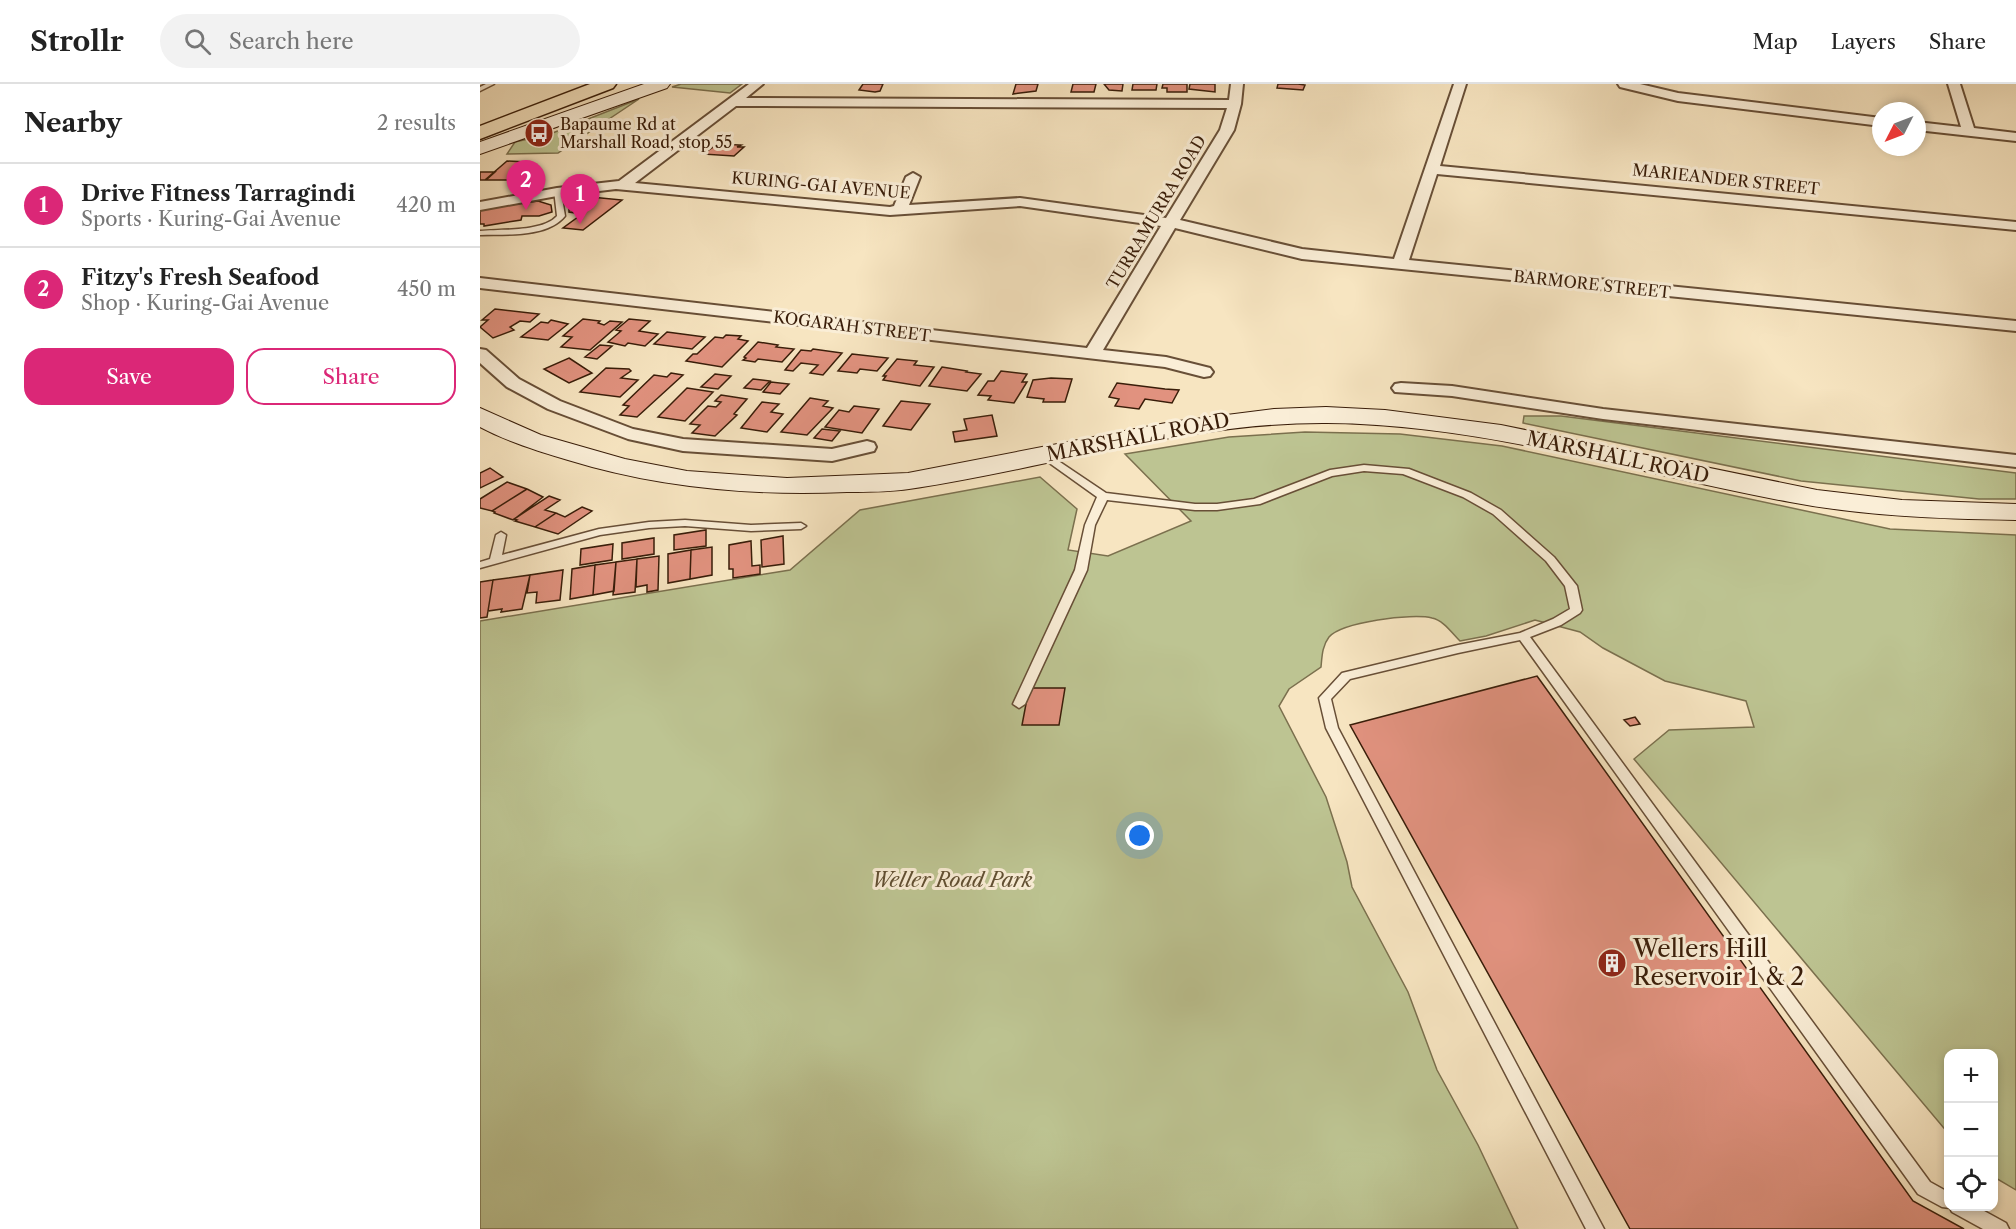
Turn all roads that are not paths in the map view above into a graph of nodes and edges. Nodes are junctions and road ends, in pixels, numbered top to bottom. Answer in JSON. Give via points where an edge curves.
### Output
{"nodes":[{"id":1,"x":491,"y":84,"type":"edge"},
{"id":2,"x":558,"y":84,"type":"edge"},
{"id":3,"x":607,"y":84,"type":"edge"},
{"id":4,"x":661,"y":84,"type":"edge"},
{"id":5,"x":757,"y":84,"type":"edge"},
{"id":6,"x":1236,"y":84,"type":"edge"},
{"id":7,"x":1460,"y":84,"type":"edge"},
{"id":8,"x":1624,"y":84,"type":"edge"},
{"id":9,"x":1954,"y":84,"type":"edge"},
{"id":10,"x":480,"y":89,"type":"edge"},
{"id":11,"x":529,"y":94,"type":"dead end"},
{"id":12,"x":733,"y":102,"type":"junction"},
{"id":13,"x":1236,"y":104,"type":"junction"},
{"id":14,"x":1872,"y":121,"type":"edge"},
{"id":15,"x":1926,"y":127,"type":"edge"},
{"id":16,"x":1969,"y":132,"type":"junction"},
{"id":17,"x":480,"y":133,"type":"edge"},
{"id":18,"x":2016,"y":137,"type":"edge"},
{"id":19,"x":480,"y":148,"type":"edge"},
{"id":20,"x":1432,"y":169,"type":"junction"},
{"id":21,"x":913,"y":177,"type":"dead end"},
{"id":22,"x":623,"y":185,"type":"junction"},
{"id":23,"x":557,"y":192,"type":"junction"},
{"id":24,"x":480,"y":204,"type":"edge"},
{"id":25,"x":899,"y":212,"type":"junction"},
{"id":26,"x":1172,"y":223,"type":"junction"},
{"id":27,"x":2016,"y":226,"type":"edge"},
{"id":28,"x":480,"y":233,"type":"edge"},
{"id":29,"x":1400,"y":264,"type":"junction"},
{"id":30,"x":480,"y":283,"type":"edge"},
{"id":31,"x":500,"y":286,"type":"junction"},
{"id":32,"x":480,"y":292,"type":"edge"},
{"id":33,"x":2016,"y":326,"type":"edge"},
{"id":34,"x":1092,"y":353,"type":"junction"},
{"id":35,"x":480,"y":354,"type":"edge"},
{"id":36,"x":1204,"y":372,"type":"dead end"},
{"id":37,"x":1401,"y":388,"type":"dead end"},
{"id":38,"x":480,"y":416,"type":"edge"},
{"id":39,"x":867,"y":447,"type":"dead end"},
{"id":40,"x":1044,"y":455,"type":"junction"},
{"id":41,"x":2016,"y":461,"type":"edge"},
{"id":42,"x":1103,"y":496,"type":"junction"},
{"id":43,"x":2016,"y":512,"type":"edge"},
{"id":44,"x":801,"y":526,"type":"dead end"},
{"id":45,"x":501,"y":535,"type":"dead end"},
{"id":46,"x":495,"y":562,"type":"junction"},
{"id":47,"x":480,"y":565,"type":"edge"},
{"id":48,"x":1523,"y":636,"type":"junction"},
{"id":49,"x":1019,"y":704,"type":"dead end"},
{"id":50,"x":1944,"y":1199,"type":"edge"},
{"id":51,"x":1967,"y":1211,"type":"edge"},
{"id":52,"x":1596,"y":1229,"type":"edge"},
{"id":53,"x":2000,"y":1229,"type":"edge"}],
"edges":[{"from":1,"to":10,"type":"lane"},
{"from":2,"to":11,"type":"highway"},
{"from":3,"to":17,"type":"highway"},
{"from":4,"to":19,"type":"main road"},
{"from":5,"to":12,"type":"street"},
{"from":6,"to":13,"type":"street","name":"TURRAMURRA ROAD"},
{"from":7,"to":20,"type":"street"},
{"from":8,"to":14,"type":"street","via":[[1678,98]]},
{"from":9,"to":16,"type":"street"},
{"from":12,"to":13,"type":"street"},
{"from":12,"to":22,"type":"street"},
{"from":13,"to":26,"type":"street","name":"TURRAMURRA ROAD","via":[[1227,129]]},
{"from":15,"to":16,"type":"street"},
{"from":16,"to":18,"type":"street"},
{"from":20,"to":27,"type":"street","name":"MARIEANDER STREET"},
{"from":20,"to":29,"type":"street"},
{"from":21,"to":25,"type":"street"},
{"from":22,"to":23,"type":"street","name":"KURING-GAI AVENUE"},
{"from":22,"to":25,"type":"street","name":"KURING-GAI AVENUE"},
{"from":23,"to":24,"type":"street","name":"KURING-GAI AVENUE"},
{"from":23,"to":28,"type":"lane","via":[[561,216],[555,224]]},
{"from":25,"to":26,"type":"street","name":"KURING-GAI AVENUE","via":[[1017,202]]},
{"from":26,"to":29,"type":"street","name":"BARMORE STREET","via":[[1291,252]]},
{"from":26,"to":34,"type":"street","name":"TURRAMURRA ROAD"},
{"from":29,"to":33,"type":"street","name":"BARMORE STREET"},
{"from":30,"to":31,"type":"street","name":"KOGARAH STREET"},
{"from":31,"to":32,"type":"street","name":"KOGARAH STREET"},
{"from":31,"to":34,"type":"street","name":"KOGARAH STREET"},
{"from":34,"to":36,"type":"street","name":"KOGARAH STREET","via":[[1166,362]]},
{"from":35,"to":39,"type":"street","via":[[513,383],[544,400],[628,433],[683,445],[832,455]]},
{"from":37,"to":41,"type":"street","name":"MARSHALL ROAD","via":[[1452,391],[1593,413]]},
{"from":38,"to":40,"type":"main road","name":"MARSHALL ROAD","via":[[547,445],[627,469],[724,484],[819,486],[912,481]]},
{"from":40,"to":42,"type":"lane"},
{"from":40,"to":43,"type":"main road","name":"MARSHALL ROAD","via":[[1210,421],[1297,415],[1388,417],[1528,437],[1834,502]]},
{"from":42,"to":48,"type":"lane","via":[[1217,507],[1256,502],[1330,473],[1364,468],[1405,471],[1467,495],[1497,512],[1550,559],[1571,586],[1576,610]]},
{"from":42,"to":49,"type":"lane","via":[[1090,525],[1081,570]]},
{"from":44,"to":46,"type":"lane","via":[[649,525],[599,532]]},
{"from":45,"to":46,"type":"lane"},
{"from":46,"to":47,"type":"lane"},
{"from":48,"to":50,"type":"lane","via":[[1924,1188]]},
{"from":48,"to":52,"type":"lane","via":[[1346,676],[1325,698],[1337,738]]},
{"from":51,"to":53,"type":"lane"}]}
